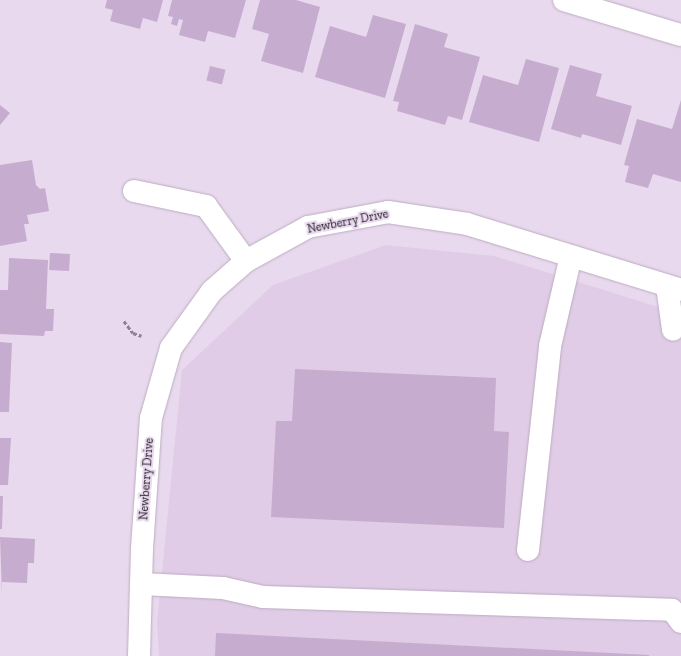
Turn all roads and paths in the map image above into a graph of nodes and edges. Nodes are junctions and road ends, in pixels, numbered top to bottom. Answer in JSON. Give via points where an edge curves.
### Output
{"nodes":[{"id":1,"x":564,"y":0,"type":"edge"},
{"id":2,"x":681,"y":35,"type":"edge"},
{"id":3,"x":134,"y":191,"type":"dead end"},
{"id":4,"x":571,"y":256,"type":"junction"},
{"id":5,"x":246,"y":261,"type":"junction"},
{"id":6,"x":674,"y":288,"type":"edge"},
{"id":7,"x":124,"y":322,"type":"dead end"},
{"id":8,"x":673,"y":330,"type":"dead end"},
{"id":9,"x":142,"y":336,"type":"dead end"},
{"id":10,"x":528,"y":550,"type":"dead end"},
{"id":11,"x":141,"y":584,"type":"junction"},
{"id":12,"x":681,"y":622,"type":"edge"},
{"id":13,"x":138,"y":656,"type":"edge"}],
"edges":[{"from":1,"to":2,"type":"main road"},
{"from":3,"to":5,"type":"main road","via":[[206,206]]},
{"from":4,"to":5,"type":"main road","name":"Newberry Drive","via":[[466,224],[388,212],[308,227]]},
{"from":4,"to":6,"type":"main road","name":"Newberry Drive"},
{"from":4,"to":10,"type":"main road","via":[[550,346]]},
{"from":5,"to":11,"type":"main road","name":"Newberry Drive","via":[[212,291],[170,348],[151,418]]},
{"from":6,"to":8,"type":"main road"},
{"from":7,"to":9,"type":"path","via":[[133,333]]},
{"from":11,"to":12,"type":"main road","via":[[223,588],[263,597],[672,610]]},
{"from":11,"to":13,"type":"main road","name":"Newberry Drive"}]}
